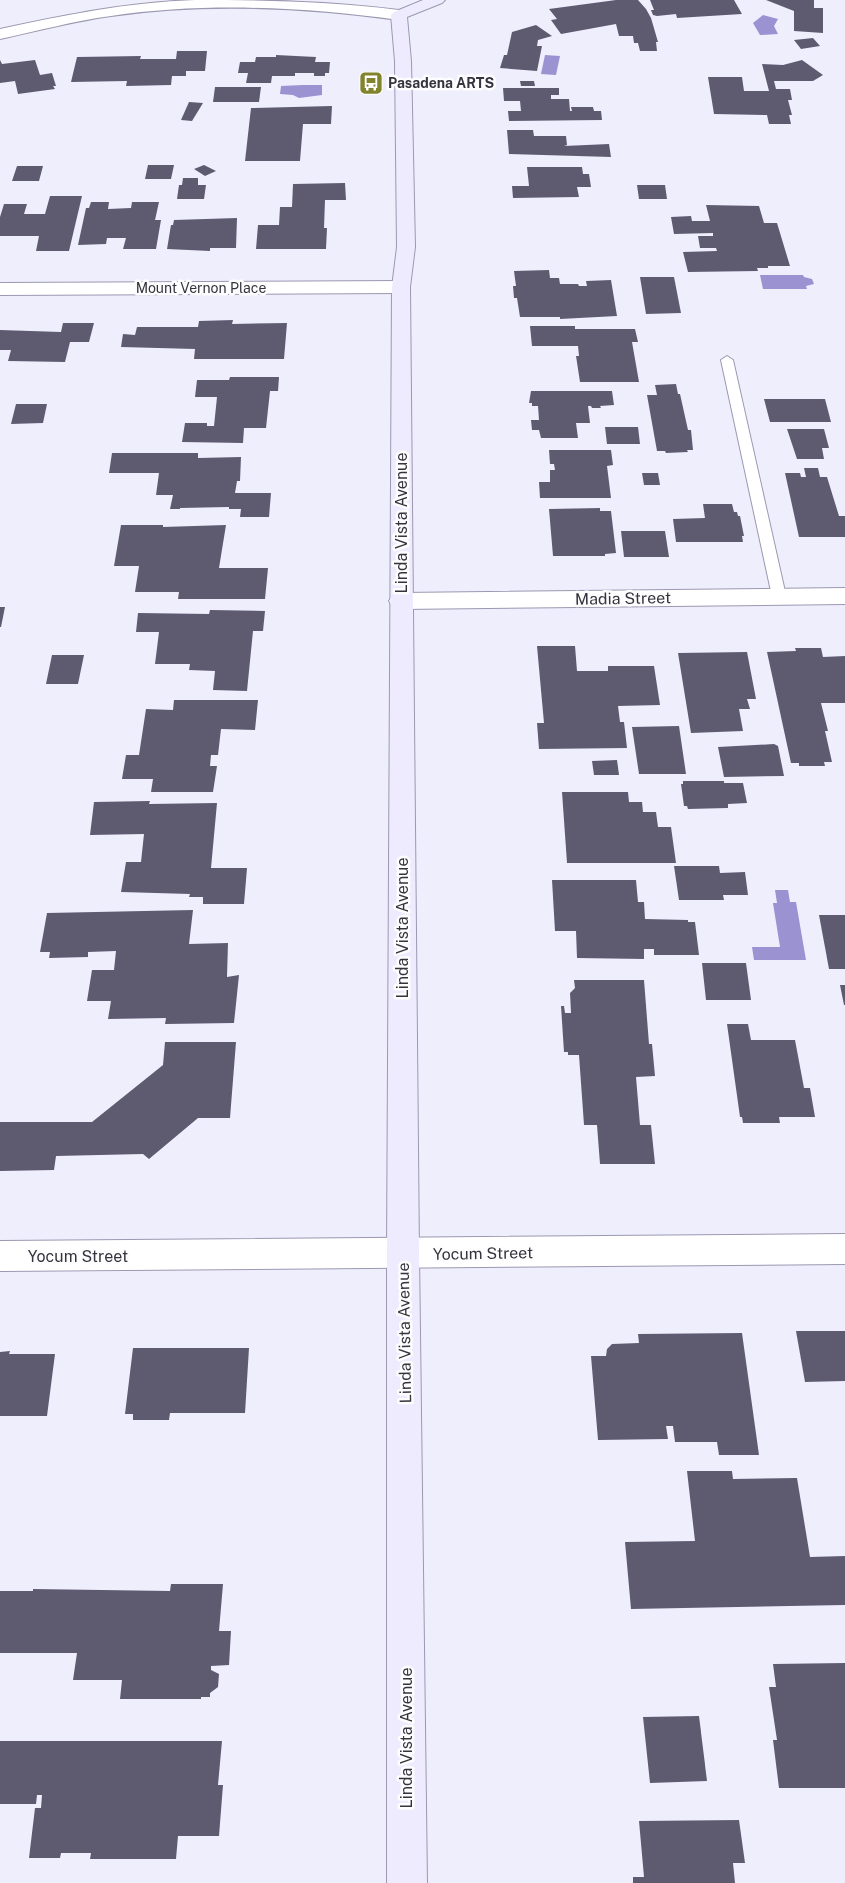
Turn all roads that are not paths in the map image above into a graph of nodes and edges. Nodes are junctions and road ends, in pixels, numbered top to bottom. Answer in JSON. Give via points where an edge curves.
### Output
{"nodes":[{"id":1,"x":437,"y":0,"type":"edge"},
{"id":2,"x":330,"y":2,"type":"edge"},
{"id":3,"x":399,"y":15,"type":"junction"},
{"id":4,"x":0,"y":34,"type":"edge"},
{"id":5,"x":402,"y":287,"type":"junction"},
{"id":6,"x":0,"y":289,"type":"edge"},
{"id":7,"x":727,"y":360,"type":"dead end"},
{"id":8,"x":779,"y":596,"type":"junction"},
{"id":9,"x":845,"y":596,"type":"edge"},
{"id":10,"x":401,"y":601,"type":"junction"},
{"id":11,"x":845,"y":1248,"type":"edge"},
{"id":12,"x":403,"y":1254,"type":"junction"},
{"id":13,"x":0,"y":1256,"type":"edge"},
{"id":14,"x":407,"y":1883,"type":"edge"}],
"edges":[{"from":1,"to":3,"type":"main road"},
{"from":2,"to":3,"type":"street"},
{"from":2,"to":4,"type":"street","via":[[230,2],[113,11]]},
{"from":3,"to":5,"type":"main road","name":"Linda Vista Avenue","via":[[403,61],[406,247]]},
{"from":5,"to":6,"type":"street","name":"Mount Vernon Place"},
{"from":5,"to":10,"type":"main road","name":"Linda Vista Avenue"},
{"from":7,"to":8,"type":"lane"},
{"from":8,"to":9,"type":"street","name":"Madia Street"},
{"from":8,"to":10,"type":"street","name":"Madia Street"},
{"from":10,"to":12,"type":"main road","name":"Linda Vista Avenue"},
{"from":11,"to":12,"type":"street","name":"Yocum Street"},
{"from":12,"to":13,"type":"street","name":"Yocum Street"},
{"from":12,"to":14,"type":"main road","name":"Linda Vista Avenue"}]}
